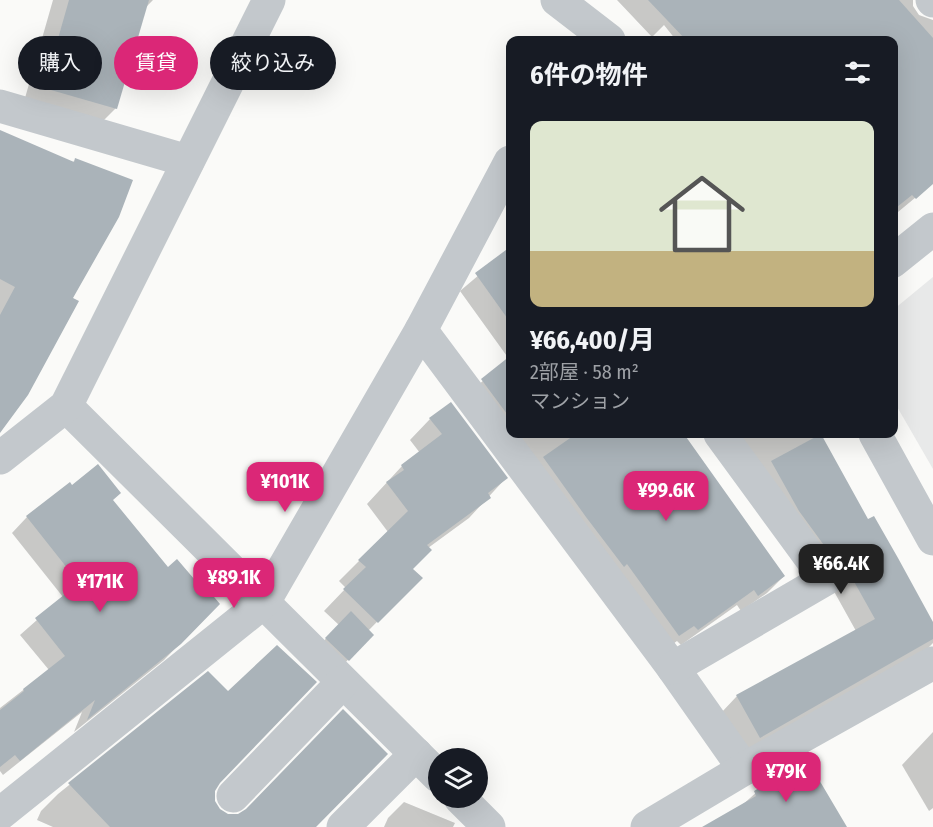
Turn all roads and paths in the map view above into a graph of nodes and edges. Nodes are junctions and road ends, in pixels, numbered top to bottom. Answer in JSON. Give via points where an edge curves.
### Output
{"nodes":[{"id":1,"x":269,"y":0,"type":"edge"},
{"id":2,"x":557,"y":0,"type":"edge"},
{"id":3,"x":593,"y":35,"type":"edge"},
{"id":4,"x":0,"y":106,"type":"edge"},
{"id":5,"x":188,"y":161,"type":"junction"},
{"id":6,"x":506,"y":178,"type":"edge"},
{"id":7,"x":500,"y":203,"type":"edge"},
{"id":8,"x":933,"y":229,"type":"edge"},
{"id":9,"x":898,"y":257,"type":"edge"},
{"id":10,"x":421,"y":330,"type":"junction"},
{"id":11,"x":66,"y":406,"type":"junction"},
{"id":12,"x":723,"y":438,"type":"edge"},
{"id":13,"x":877,"y":438,"type":"edge"},
{"id":14,"x":0,"y":458,"type":"edge"},
{"id":15,"x":933,"y":539,"type":"edge"},
{"id":16,"x":264,"y":602,"type":"junction"},
{"id":17,"x":933,"y":663,"type":"edge"},
{"id":18,"x":673,"y":668,"type":"junction"},
{"id":19,"x":343,"y":682,"type":"junction"},
{"id":20,"x":427,"y":765,"type":"edge"},
{"id":21,"x":744,"y":769,"type":"junction"},
{"id":22,"x":232,"y":795,"type":"dead end"},
{"id":23,"x":470,"y":808,"type":"edge"},
{"id":24,"x":0,"y":814,"type":"edge"},
{"id":25,"x":343,"y":827,"type":"edge"},
{"id":26,"x":489,"y":827,"type":"edge"},
{"id":27,"x":647,"y":827,"type":"edge"}],
"edges":[{"from":1,"to":5,"type":"street"},
{"from":2,"to":3,"type":"street"},
{"from":4,"to":5,"type":"street"},
{"from":5,"to":11,"type":"street"},
{"from":6,"to":7,"type":"street"},
{"from":7,"to":10,"type":"street"},
{"from":8,"to":9,"type":"street"},
{"from":10,"to":16,"type":"street"},
{"from":10,"to":18,"type":"street"},
{"from":11,"to":14,"type":"street"},
{"from":11,"to":16,"type":"street"},
{"from":12,"to":18,"type":"street","via":[[826,579]]},
{"from":13,"to":15,"type":"street"},
{"from":16,"to":19,"type":"street"},
{"from":16,"to":24,"type":"street"},
{"from":17,"to":21,"type":"street"},
{"from":18,"to":21,"type":"street"},
{"from":19,"to":20,"type":"street"},
{"from":19,"to":22,"type":"street"},
{"from":20,"to":25,"type":"street"},
{"from":21,"to":27,"type":"street"},
{"from":23,"to":26,"type":"street"}]}
